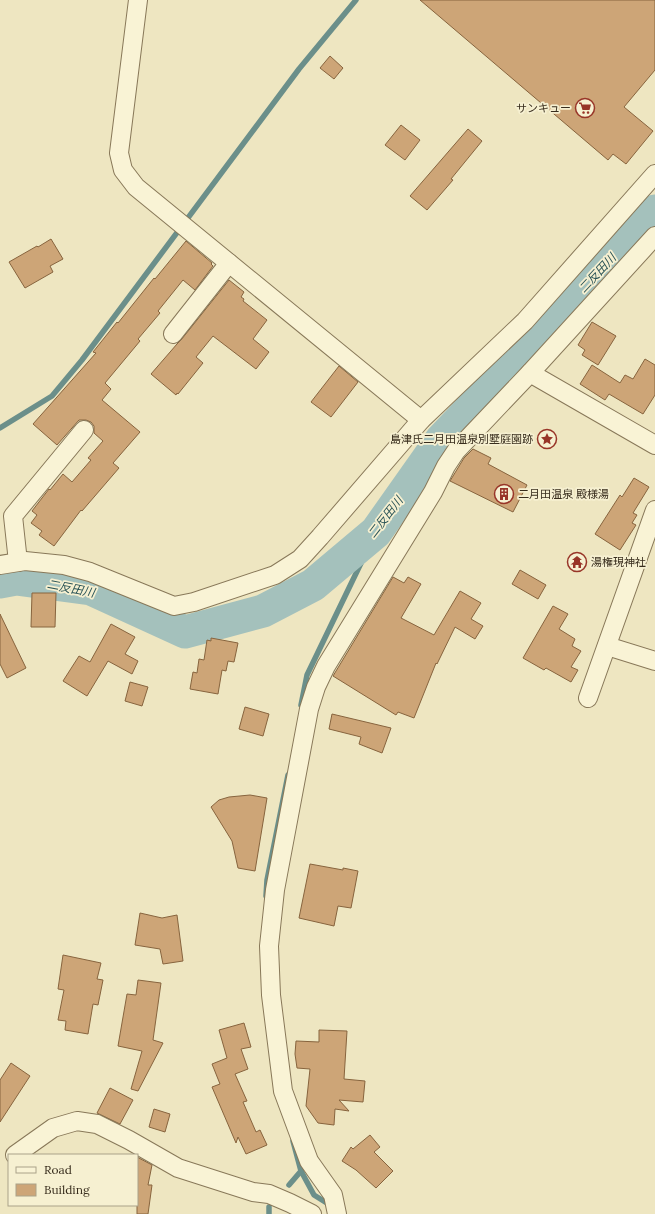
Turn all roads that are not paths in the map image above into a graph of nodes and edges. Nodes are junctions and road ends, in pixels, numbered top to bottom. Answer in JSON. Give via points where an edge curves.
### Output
{"nodes":[{"id":1,"x":138,"y":0,"type":"edge"},
{"id":2,"x":655,"y":174,"type":"edge"},
{"id":3,"x":655,"y":236,"type":"edge"},
{"id":4,"x":229,"y":264,"type":"junction"},
{"id":5,"x":173,"y":334,"type":"dead end"},
{"id":6,"x":530,"y":373,"type":"junction"},
{"id":7,"x":421,"y":420,"type":"junction"},
{"id":8,"x":84,"y":430,"type":"dead end"},
{"id":9,"x":655,"y":445,"type":"edge"},
{"id":10,"x":655,"y":510,"type":"edge"},
{"id":11,"x":18,"y":562,"type":"junction"},
{"id":12,"x":0,"y":565,"type":"edge"},
{"id":13,"x":607,"y":646,"type":"junction"},
{"id":14,"x":655,"y":661,"type":"edge"},
{"id":15,"x":588,"y":698,"type":"dead end"},
{"id":16,"x":16,"y":1154,"type":"edge"},
{"id":17,"x":312,"y":1214,"type":"edge"},
{"id":18,"x":337,"y":1214,"type":"edge"}],
"edges":[{"from":1,"to":4,"type":"street","via":[[119,153],[123,170],[136,187]]},
{"from":2,"to":7,"type":"street","via":[[525,321]]},
{"from":3,"to":6,"type":"street"},
{"from":4,"to":5,"type":"street"},
{"from":4,"to":7,"type":"street"},
{"from":6,"to":9,"type":"street"},
{"from":6,"to":18,"type":"street","via":[[456,451],[446,466],[433,492],[326,666],[309,709],[275,890],[269,946],[271,995],[283,1091],[309,1161],[333,1195]]},
{"from":7,"to":11,"type":"street","via":[[300,559],[275,575],[194,602],[174,606],[90,572],[64,565]]},
{"from":8,"to":11,"type":"street","via":[[13,516]]},
{"from":10,"to":13,"type":"street"},
{"from":11,"to":12,"type":"street"},
{"from":13,"to":14,"type":"street"},
{"from":13,"to":15,"type":"street"},
{"from":16,"to":17,"type":"street","via":[[53,1128],[77,1121],[96,1124],[178,1168],[253,1192],[270,1194]]}]}
